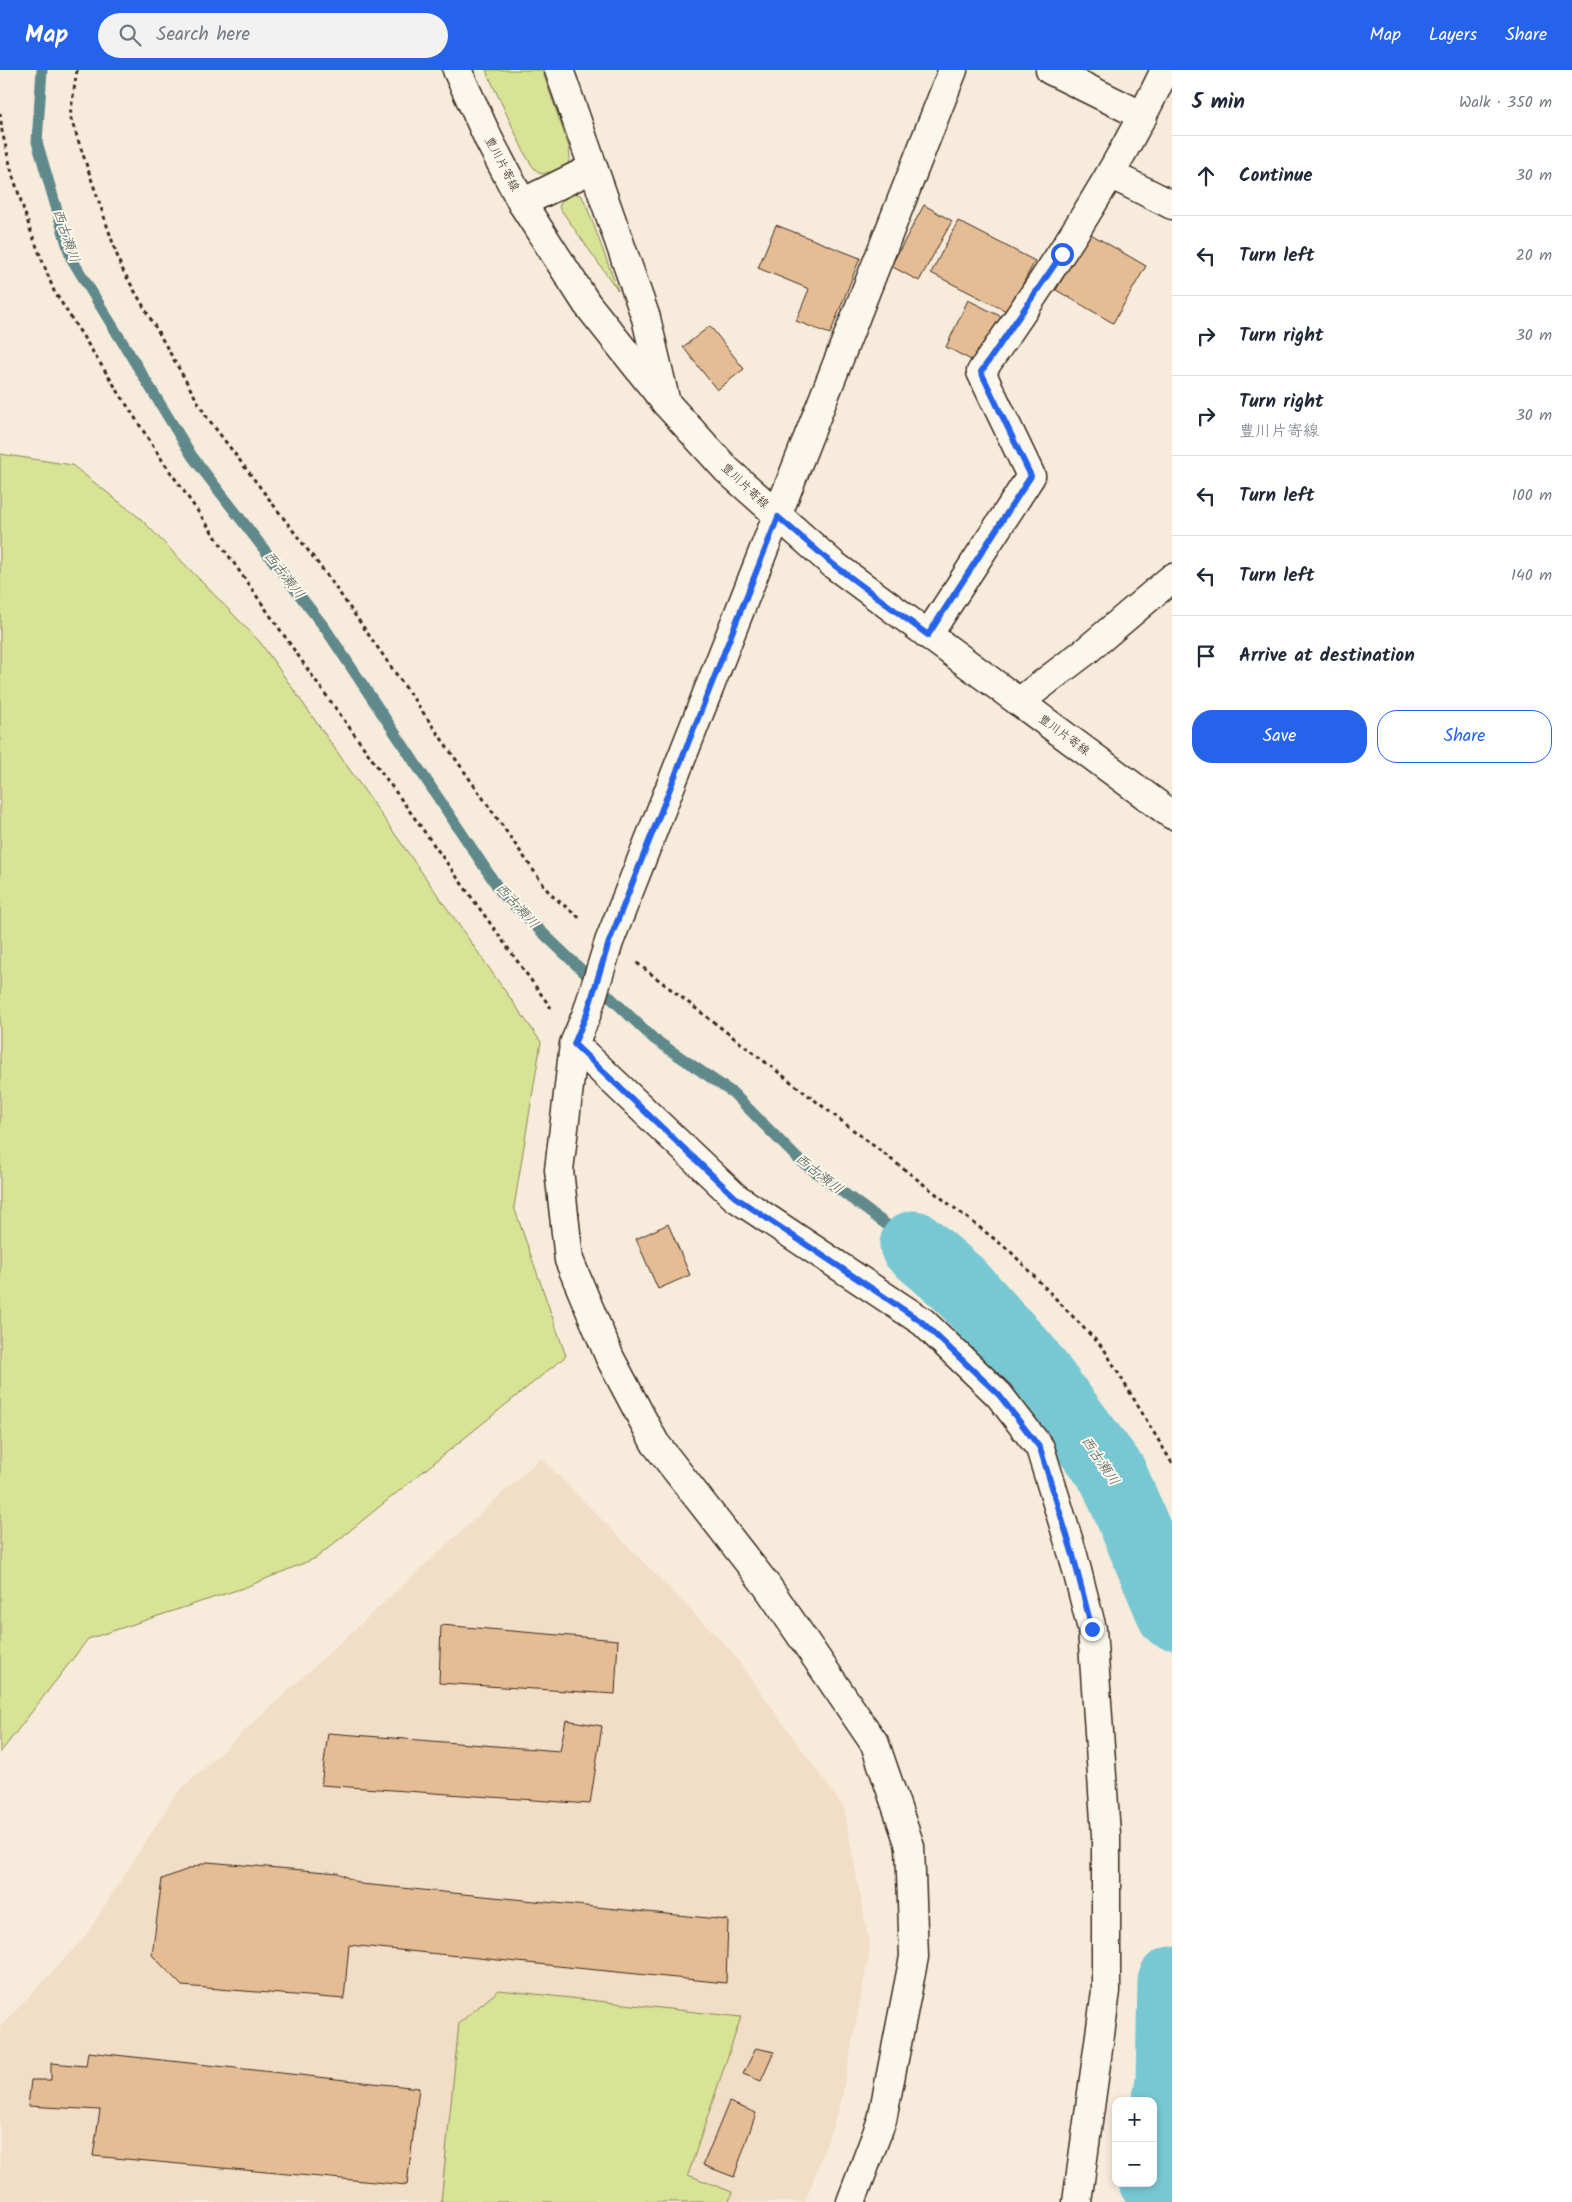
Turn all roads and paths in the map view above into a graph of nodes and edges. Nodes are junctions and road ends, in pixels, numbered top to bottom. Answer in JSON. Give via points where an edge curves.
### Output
{"nodes":[{"id":1,"x":77,"y":70,"type":"edge"},
{"id":2,"x":457,"y":70,"type":"edge"},
{"id":3,"x":559,"y":70,"type":"edge"},
{"id":4,"x":953,"y":70,"type":"edge"},
{"id":5,"x":1050,"y":70,"type":"edge"},
{"id":6,"x":1165,"y":70,"type":"edge"},
{"id":7,"x":0,"y":113,"type":"edge"},
{"id":8,"x":1143,"y":116,"type":"junction"},
{"id":9,"x":593,"y":168,"type":"junction"},
{"id":10,"x":1110,"y":174,"type":"junction"},
{"id":11,"x":522,"y":203,"type":"junction"},
{"id":12,"x":1172,"y":206,"type":"edge"},
{"id":13,"x":666,"y":403,"type":"junction"},
{"id":14,"x":778,"y":517,"type":"junction"},
{"id":15,"x":1172,"y":578,"type":"edge"},
{"id":16,"x":928,"y":635,"type":"junction"},
{"id":17,"x":1019,"y":702,"type":"junction"},
{"id":18,"x":1172,"y":815,"type":"edge"},
{"id":19,"x":607,"y":950,"type":"junction"},
{"id":20,"x":574,"y":1044,"type":"junction"},
{"id":21,"x":1172,"y":1462,"type":"edge"},
{"id":22,"x":851,"y":2202,"type":"edge"},
{"id":23,"x":1077,"y":2202,"type":"edge"}],
"edges":[{"from":1,"to":19,"type":"path","via":[[70,116],[121,267],[206,416],[329,578],[550,894]]},
{"from":2,"to":11,"type":"street","name":"豊川片寄線"},
{"from":3,"to":9,"type":"street"},
{"from":4,"to":14,"type":"street"},
{"from":5,"to":8,"type":"street"},
{"from":6,"to":8,"type":"street"},
{"from":7,"to":20,"type":"path","via":[[12,173],[54,291],[183,490],[312,675],[540,990]]},
{"from":8,"to":10,"type":"street"},
{"from":9,"to":11,"type":"street"},
{"from":9,"to":13,"type":"street","via":[[646,318]]},
{"from":10,"to":12,"type":"street"},
{"from":10,"to":16,"type":"street","via":[[1062,254],[981,372],[1031,476]]},
{"from":11,"to":13,"type":"street","name":"豊川片寄線","via":[[587,304]]},
{"from":13,"to":14,"type":"street","name":"豊川片寄線","via":[[727,470]]},
{"from":14,"to":16,"type":"street","name":"豊川片寄線","via":[[834,565]]},
{"from":14,"to":19,"type":"street"},
{"from":15,"to":17,"type":"street","via":[[1086,651]]},
{"from":16,"to":17,"type":"street","name":"豊川片寄線"},
{"from":17,"to":18,"type":"street","name":"豊川片寄線"},
{"from":19,"to":20,"type":"street"},
{"from":19,"to":21,"type":"path","via":[[1010,1251],[1104,1349]]},
{"from":20,"to":22,"type":"street","via":[[559,1170],[569,1260],[610,1358],[655,1443],[767,1586],[875,1744],[910,1846],[914,1957],[882,2120]]},
{"from":20,"to":23,"type":"street","via":[[735,1197],[922,1322],[999,1395],[1040,1448],[1092,1629],[1106,1835],[1106,1991]]}]}
